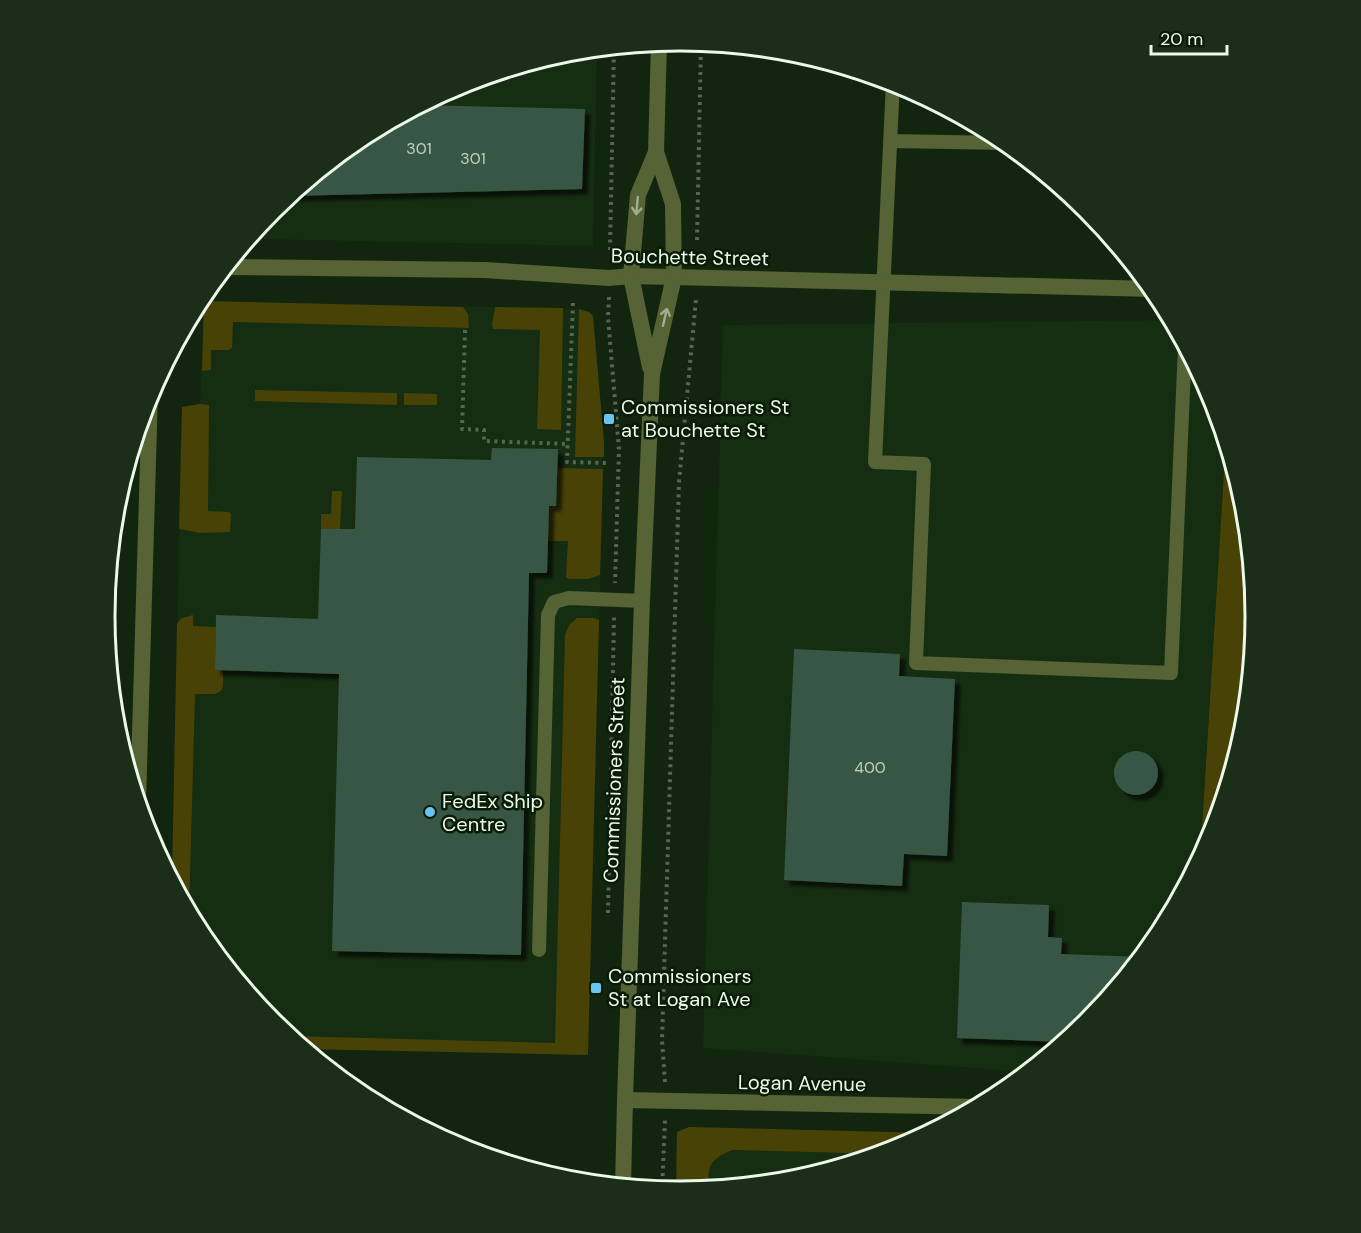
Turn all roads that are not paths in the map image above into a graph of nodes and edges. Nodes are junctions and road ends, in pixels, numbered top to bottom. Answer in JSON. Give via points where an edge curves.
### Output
{"nodes":[{"id":1,"x":659,"y":52,"type":"edge"},
{"id":2,"x":892,"y":92,"type":"edge"},
{"id":3,"x":890,"y":141,"type":"junction"},
{"id":4,"x":989,"y":143,"type":"edge"},
{"id":5,"x":656,"y":152,"type":"junction"},
{"id":6,"x":236,"y":267,"type":"edge"},
{"id":7,"x":631,"y":276,"type":"junction"},
{"id":8,"x":674,"y":277,"type":"junction"},
{"id":9,"x":883,"y":282,"type":"junction"},
{"id":10,"x":1141,"y":289,"type":"edge"},
{"id":11,"x":1184,"y":360,"type":"edge"},
{"id":12,"x":652,"y":374,"type":"junction"},
{"id":13,"x":149,"y":424,"type":"edge"},
{"id":14,"x":642,"y":601,"type":"junction"},
{"id":15,"x":139,"y":778,"type":"edge"},
{"id":16,"x":539,"y":950,"type":"dead end"},
{"id":17,"x":625,"y":1100,"type":"junction"},
{"id":18,"x":962,"y":1107,"type":"edge"},
{"id":19,"x":623,"y":1179,"type":"edge"}],
"edges":[{"from":1,"to":5,"type":"street","name":"Commissioners Street"},
{"from":2,"to":3,"type":"lane"},
{"from":3,"to":4,"type":"lane"},
{"from":3,"to":9,"type":"lane"},
{"from":5,"to":7,"type":"street","name":"Commissioners Street","one_way":true,"via":[[638,195]]},
{"from":5,"to":8,"type":"street","name":"Commissioners Street","via":[[673,204]]},
{"from":6,"to":7,"type":"street","name":"Bouchette Street"},
{"from":7,"to":8,"type":"street","name":"Bouchette Street"},
{"from":7,"to":12,"type":"street","name":"Commissioners Street"},
{"from":8,"to":9,"type":"street","name":"Bouchette Street"},
{"from":12,"to":8,"type":"street","name":"Commissioners Street","one_way":true},
{"from":9,"to":10,"type":"street","name":"Bouchette Street"},
{"from":9,"to":11,"type":"lane","via":[[875,462],[924,464],[916,663],[1171,673]]},
{"from":12,"to":14,"type":"street","name":"Commissioners Street"},
{"from":13,"to":15,"type":"street"},
{"from":14,"to":16,"type":"lane","via":[[569,598],[554,602],[548,615]]},
{"from":14,"to":17,"type":"street","name":"Commissioners Street"},
{"from":17,"to":18,"type":"street","name":"Logan Avenue"},
{"from":17,"to":19,"type":"street","name":"Commissioners Street"}]}
